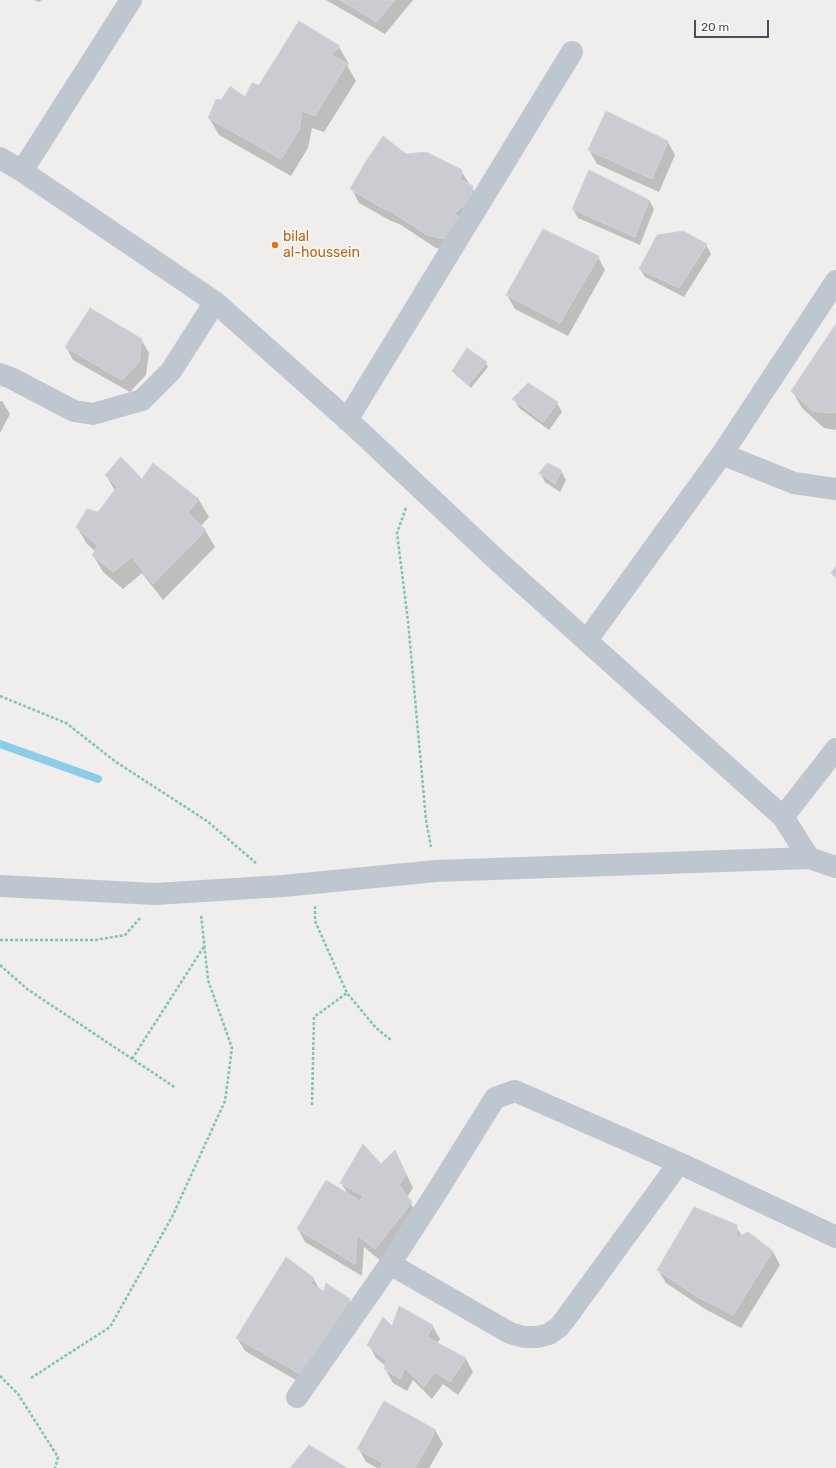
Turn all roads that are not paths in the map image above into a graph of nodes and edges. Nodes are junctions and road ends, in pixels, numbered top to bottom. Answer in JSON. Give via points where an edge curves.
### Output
{"nodes":[{"id":1,"x":131,"y":0,"type":"edge"},
{"id":2,"x":572,"y":52,"type":"dead end"},
{"id":3,"x":0,"y":158,"type":"edge"},
{"id":4,"x":22,"y":171,"type":"junction"},
{"id":5,"x":836,"y":280,"type":"edge"},
{"id":6,"x":215,"y":302,"type":"junction"},
{"id":7,"x":0,"y":374,"type":"edge"},
{"id":8,"x":347,"y":420,"type":"junction"},
{"id":9,"x":722,"y":454,"type":"junction"},
{"id":10,"x":836,"y":489,"type":"edge"},
{"id":11,"x":587,"y":640,"type":"junction"},
{"id":12,"x":836,"y":749,"type":"edge"},
{"id":13,"x":783,"y":817,"type":"junction"},
{"id":14,"x":809,"y":858,"type":"junction"},
{"id":15,"x":836,"y":867,"type":"edge"},
{"id":16,"x":0,"y":886,"type":"edge"},
{"id":17,"x":679,"y":1163,"type":"junction"},
{"id":18,"x":836,"y":1237,"type":"edge"},
{"id":19,"x":390,"y":1264,"type":"junction"},
{"id":20,"x":297,"y":1397,"type":"dead end"}],
"edges":[{"from":1,"to":4,"type":"street"},
{"from":2,"to":8,"type":"street"},
{"from":3,"to":4,"type":"street"},
{"from":4,"to":6,"type":"street"},
{"from":5,"to":9,"type":"street"},
{"from":6,"to":7,"type":"street","via":[[171,372],[142,400],[93,414],[74,411]]},
{"from":6,"to":8,"type":"street"},
{"from":8,"to":11,"type":"street","via":[[500,563]]},
{"from":9,"to":10,"type":"street","via":[[794,483]]},
{"from":9,"to":11,"type":"street"},
{"from":11,"to":13,"type":"street"},
{"from":12,"to":13,"type":"street"},
{"from":13,"to":14,"type":"street"},
{"from":14,"to":15,"type":"street"},
{"from":14,"to":16,"type":"street","via":[[436,871],[283,886],[163,893]]},
{"from":17,"to":18,"type":"street"},
{"from":17,"to":19,"type":"street","via":[[566,1318],[549,1334],[524,1337],[510,1333]]},
{"from":17,"to":19,"type":"street","via":[[515,1091],[495,1098]]},
{"from":19,"to":20,"type":"street"}]}
